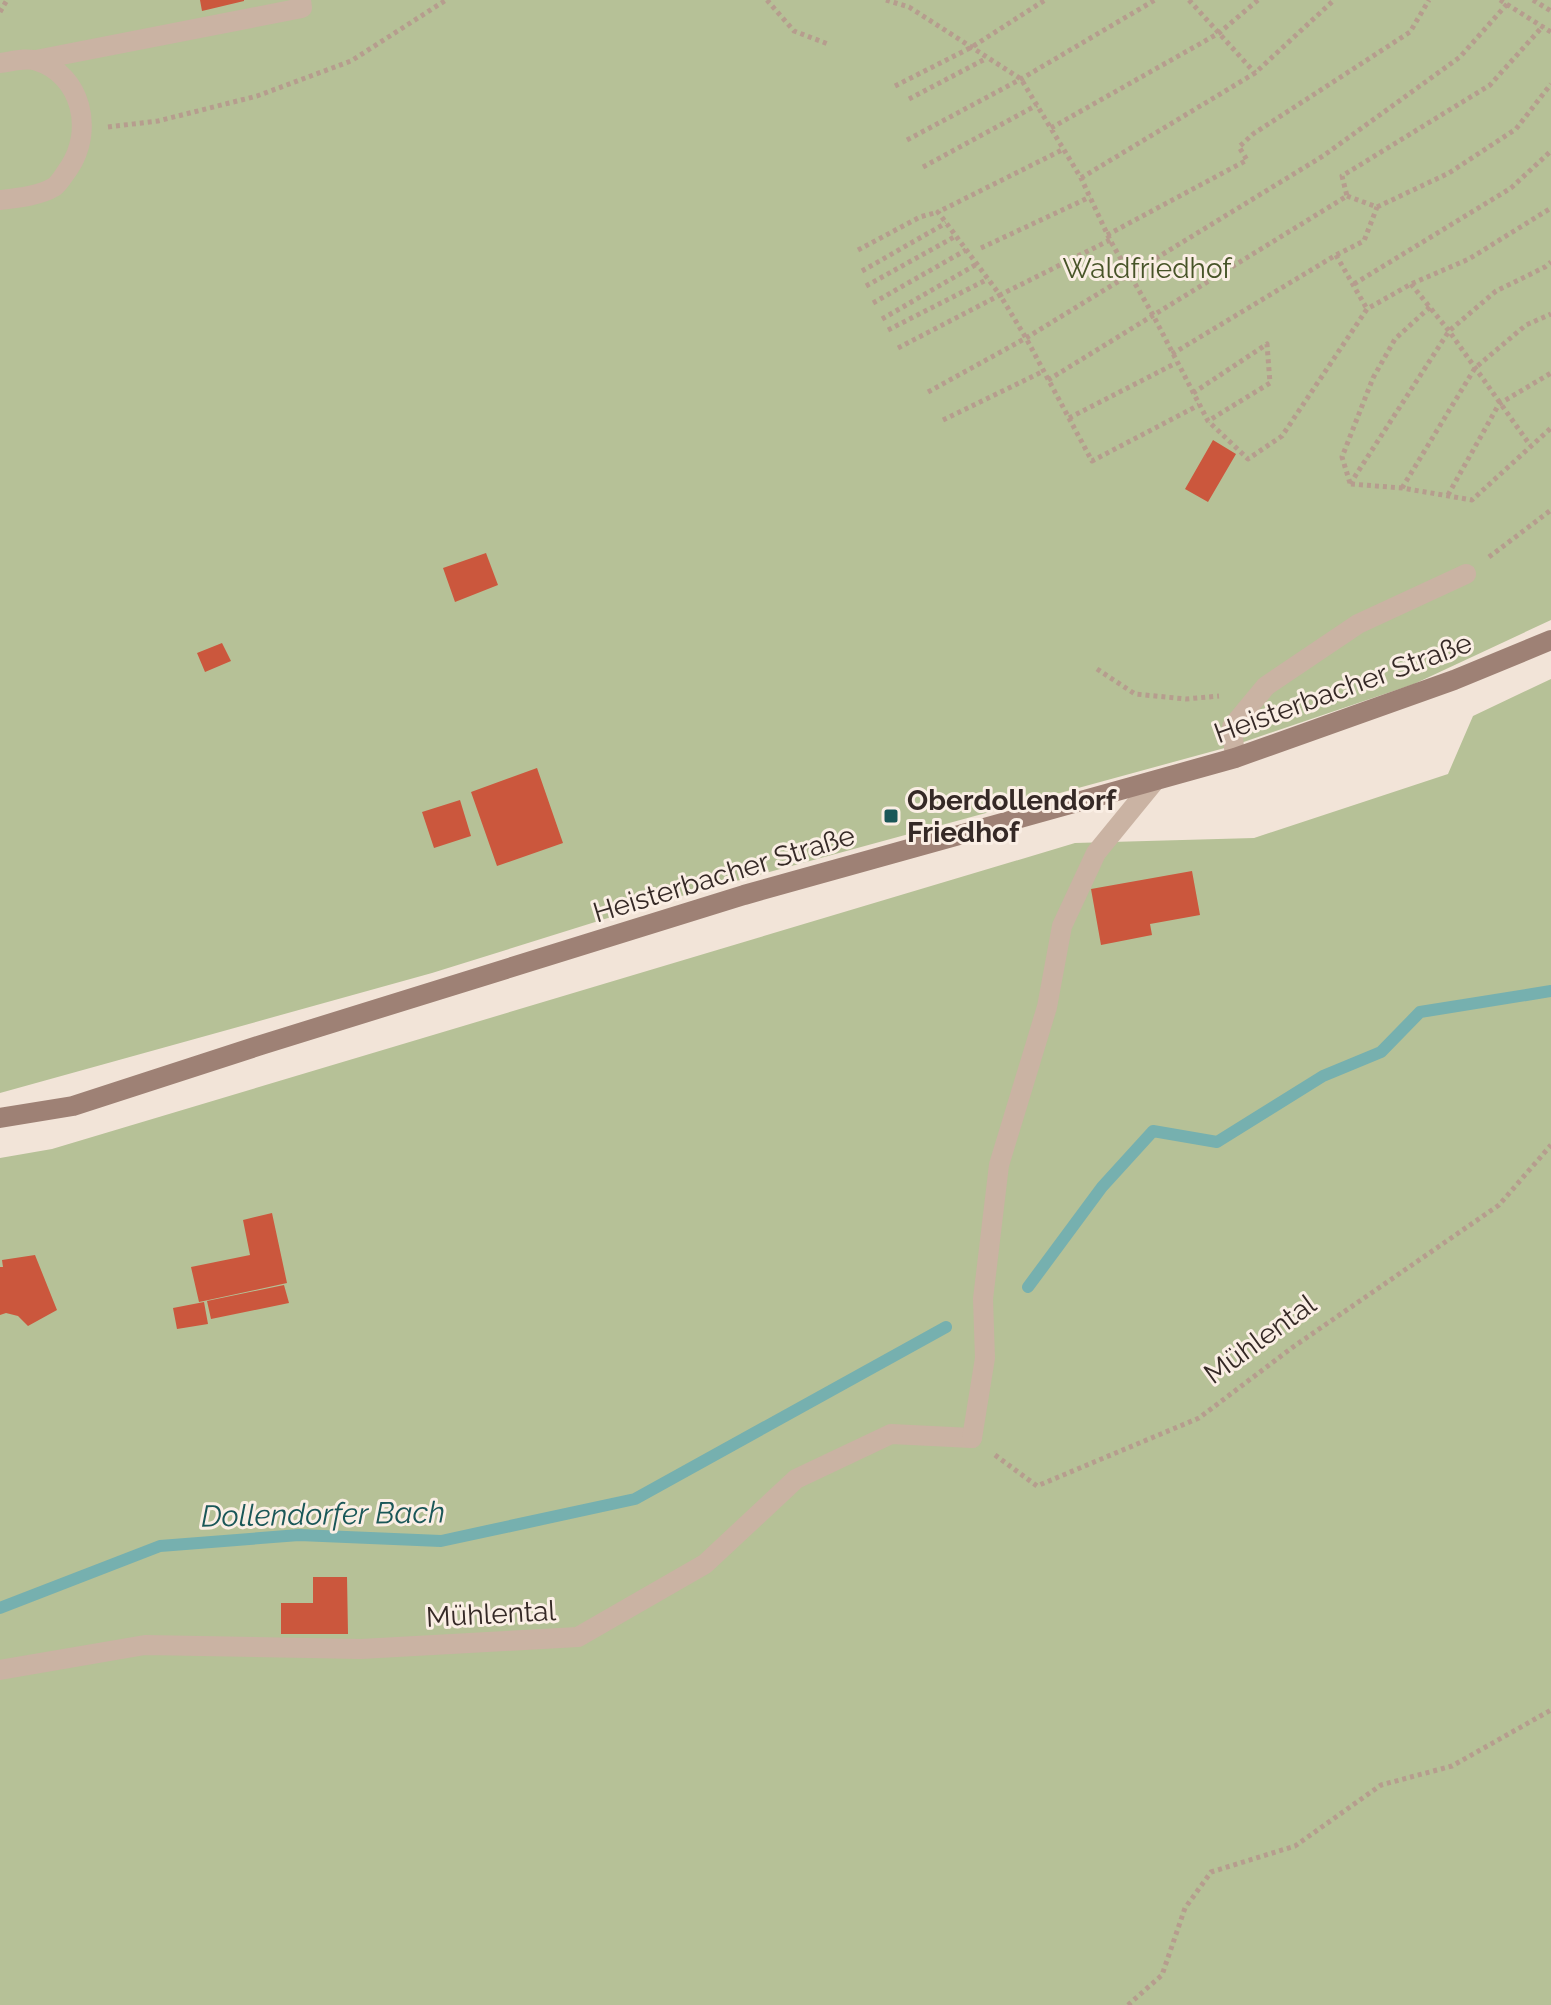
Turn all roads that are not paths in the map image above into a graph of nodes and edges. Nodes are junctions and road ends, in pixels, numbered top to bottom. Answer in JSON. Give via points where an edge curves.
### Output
{"nodes":[{"id":1,"x":301,"y":0,"type":"edge"},
{"id":2,"x":36,"y":60,"type":"junction"},
{"id":3,"x":0,"y":63,"type":"edge"},
{"id":4,"x":0,"y":200,"type":"edge"},
{"id":5,"x":1466,"y":574,"type":"road end"},
{"id":6,"x":1551,"y":640,"type":"edge"},
{"id":7,"x":1235,"y":758,"type":"junction"},
{"id":8,"x":1154,"y":782,"type":"junction"},
{"id":9,"x":0,"y":1118,"type":"edge"},
{"id":10,"x":0,"y":1670,"type":"edge"}],
"edges":[{"from":1,"to":2,"type":"street","via":[[302,8]]},
{"from":2,"to":3,"type":"street"},
{"from":2,"to":4,"type":"street","via":[[62,76],[80,101],[84,131],[75,158],[56,186]]},
{"from":5,"to":7,"type":"street","via":[[1358,624],[1266,686],[1232,727]]},
{"from":6,"to":7,"type":"main road","name":"Heisterbacher Straße"},
{"from":7,"to":8,"type":"main road","name":"Heisterbacher Straße"},
{"from":8,"to":9,"type":"main road","name":"Heisterbacher Straße","via":[[744,895],[73,1106]]},
{"from":8,"to":10,"type":"street","name":"Mühlental","via":[[1096,853],[1062,926],[1047,1007],[999,1165],[983,1299],[985,1358],[972,1438],[891,1434],[796,1479],[705,1564],[578,1637],[361,1649],[145,1645]]}]}
